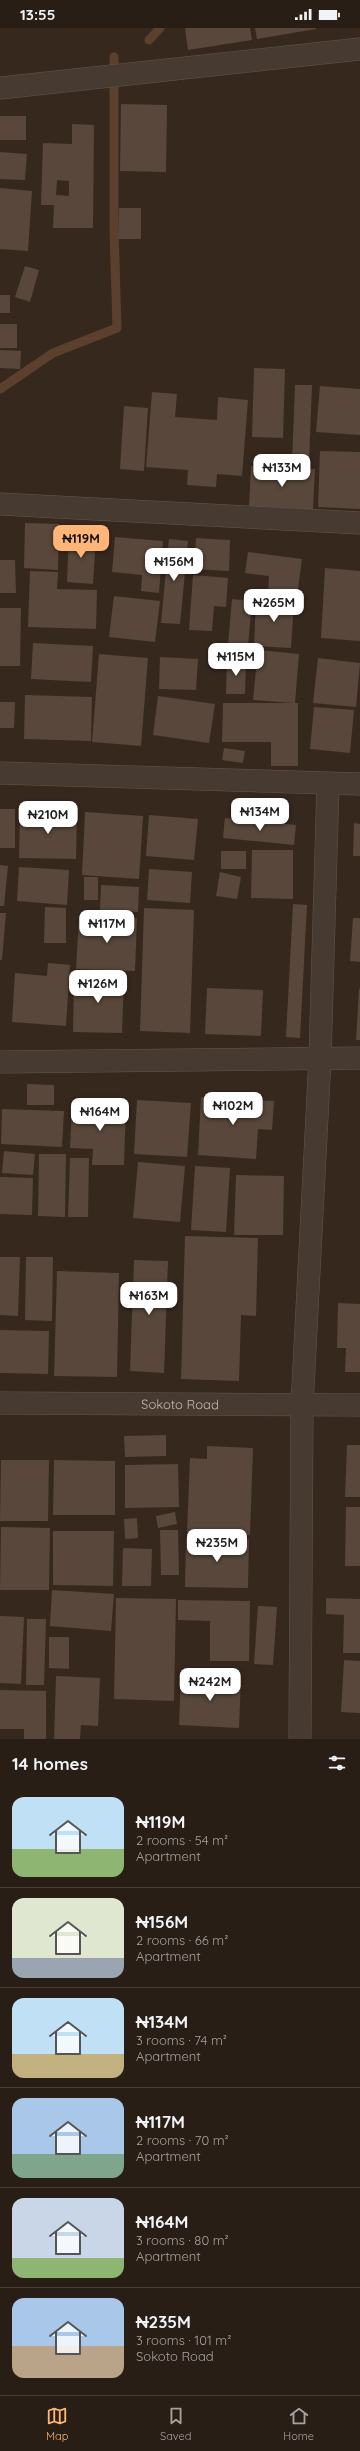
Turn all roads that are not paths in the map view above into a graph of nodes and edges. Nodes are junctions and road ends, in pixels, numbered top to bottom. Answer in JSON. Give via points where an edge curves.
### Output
{"nodes":[{"id":1,"x":360,"y":49,"type":"edge"},
{"id":2,"x":0,"y":88,"type":"edge"},
{"id":3,"x":0,"y":504,"type":"edge"},
{"id":4,"x":360,"y":523,"type":"edge"},
{"id":5,"x":0,"y":773,"type":"edge"},
{"id":6,"x":328,"y":784,"type":"junction"},
{"id":7,"x":360,"y":784,"type":"edge"},
{"id":8,"x":320,"y":1058,"type":"junction"},
{"id":9,"x":360,"y":1058,"type":"edge"},
{"id":10,"x":0,"y":1062,"type":"edge"},
{"id":11,"x":0,"y":1403,"type":"edge"},
{"id":12,"x":360,"y":1405,"type":"edge"},
{"id":13,"x":302,"y":1406,"type":"junction"},
{"id":14,"x":300,"y":1739,"type":"edge"}],
"edges":[{"from":1,"to":2,"type":"street"},
{"from":3,"to":4,"type":"street"},
{"from":5,"to":6,"type":"street"},
{"from":6,"to":7,"type":"street"},
{"from":6,"to":8,"type":"street"},
{"from":8,"to":9,"type":"street"},
{"from":8,"to":10,"type":"street"},
{"from":8,"to":13,"type":"street"},
{"from":11,"to":13,"type":"street","name":"Sokoto Road"},
{"from":12,"to":13,"type":"street","name":"Sokoto Road"},
{"from":13,"to":14,"type":"street"}]}
